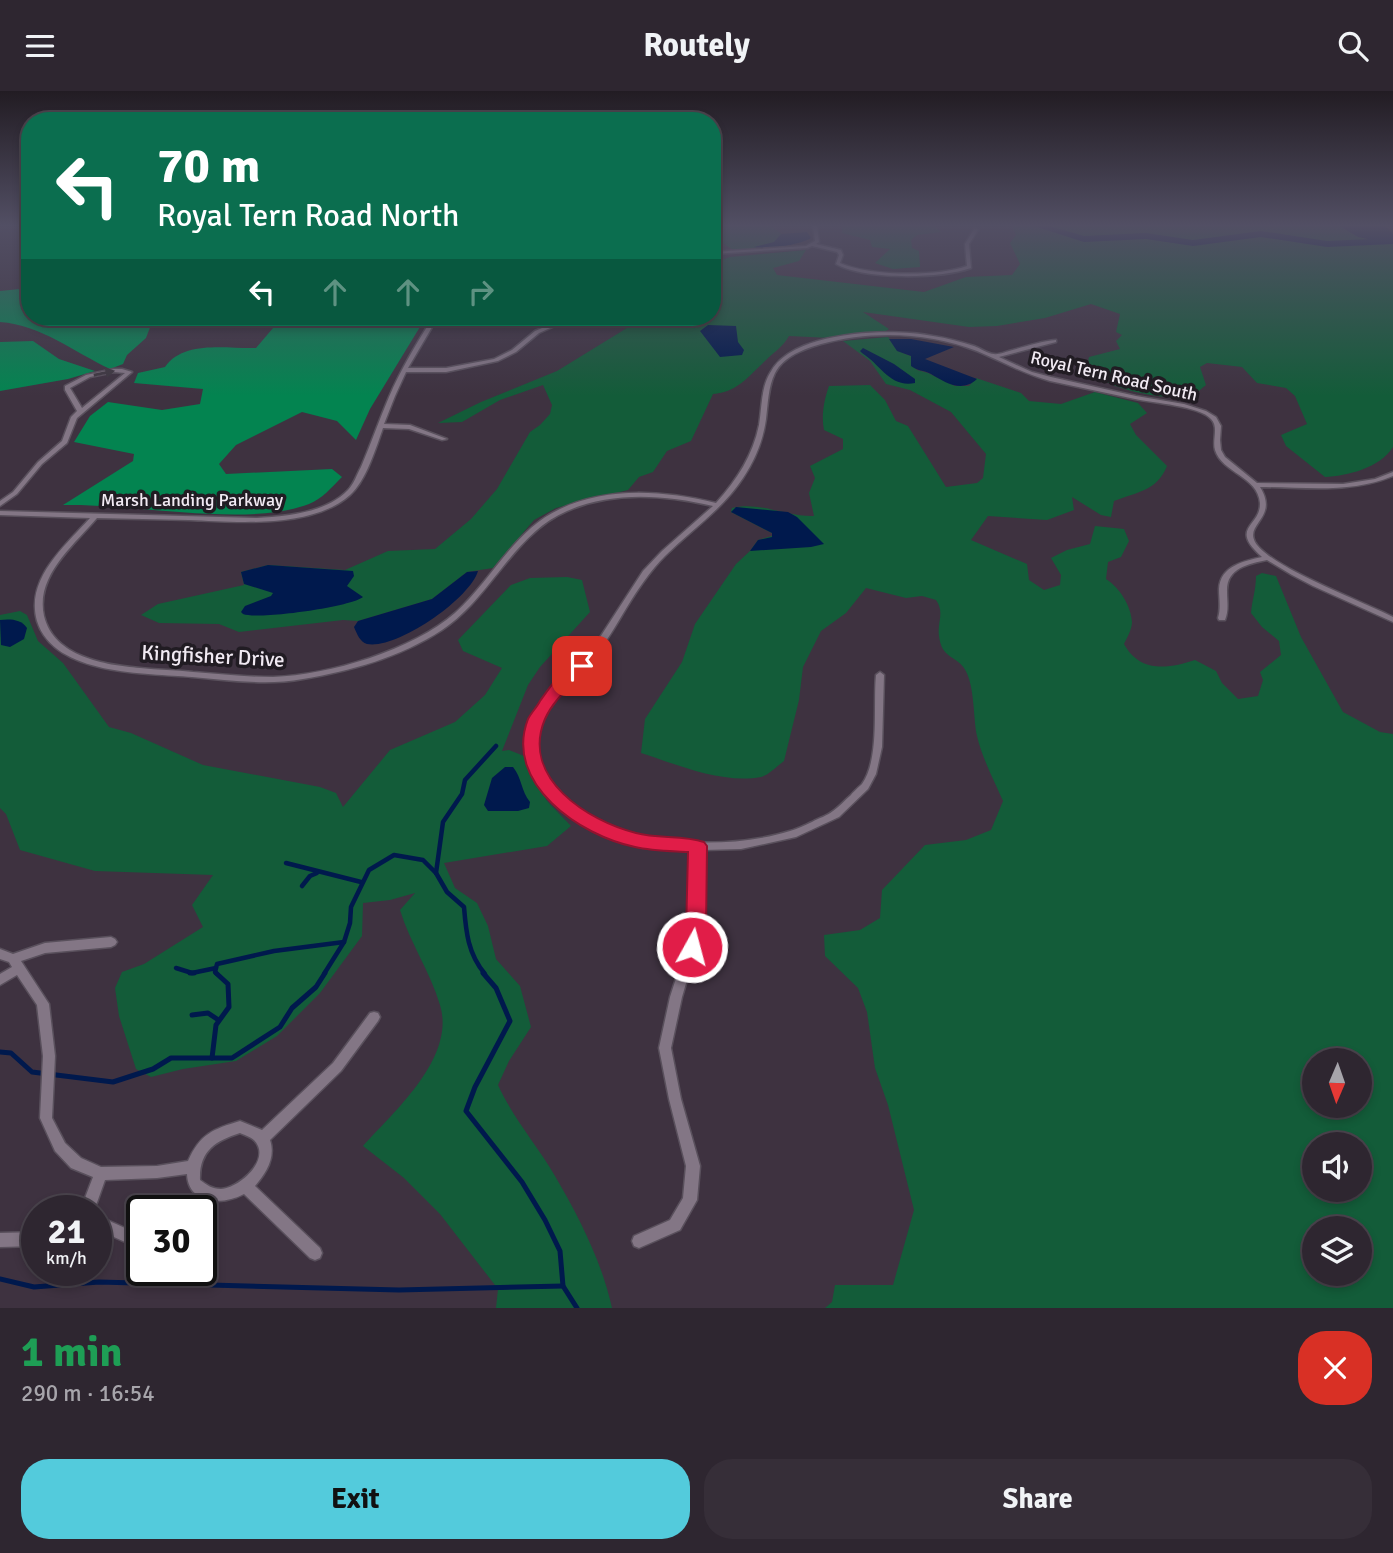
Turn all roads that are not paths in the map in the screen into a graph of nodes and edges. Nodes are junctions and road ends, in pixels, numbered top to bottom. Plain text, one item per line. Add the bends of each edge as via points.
1 (430, 326) edge
2 (551, 326) edge
3 (1054, 341) dead end
4 (995, 356) junction
5 (406, 368) junction
6 (80, 411) junction
7 (383, 426) junction
8 (444, 439) dead end
9 (1393, 474) edge
10 (1255, 485) junction
11 (0, 504) edge
12 (717, 505) junction
13 (0, 513) edge
14 (96, 515) junction
15 (1267, 558) junction
16 (1222, 618) dead end
17 (1393, 620) edge
18 (880, 675) dead end
19 (698, 846) junction
20 (111, 942) dead end
21 (0, 954) edge
22 (16, 964) junction
23 (0, 980) edge
24 (374, 1017) dead end
25 (263, 1137) junction
26 (192, 1167) junction
27 (101, 1174) junction
28 (245, 1186) junction
29 (94, 1195) edge
30 (21, 1239) edge
31 (0, 1240) edge
32 (639, 1241) dead end
33 (315, 1253) dead end

1 - 5 street, Marsh Landing Parkway
2 - 5 street via 502,358 452,368
3 - 4 street
4 - 10 street, Royal Tern Road South via 1040,376 1204,412 1218,426 1215,440 1219,452
4 - 12 street, Royal Tern Road South via 949,340 907,334 843,338 798,350 778,364 769,379 755,448 740,478
5 - 7 street, Marsh Landing Parkway
6 -> 6 street via 67,387 106,372 129,372
6 - 11 street via 65,442
7 - 8 street via 410,427
7 - 14 street, Marsh Landing Parkway via 351,491 312,511 257,520
9 - 10 street via 1353,485
10 - 15 street via 1264,505 1249,534
12 - 14 street, Kingfisher Drive via 641,494 573,506 533,530 461,611 426,637 339,669 260,680 106,666 74,655 52,639 38,609 45,580 55,561
12 - 19 street, Royal Tern Road South via 657,560 592,655 547,700 532,745 536,766 550,791 587,822 635,840
13 - 14 street, Marsh Landing Parkway
15 - 16 street via 1243,564 1226,576
15 - 17 street
18 - 19 street, Royal Tern Road South via 875,768 847,806 808,830 784,838
19 - 32 street via 696,932 665,1048 693,1166 690,1200 675,1225
20 - 22 street via 45,948
21 - 22 street
22 - 23 street
22 - 27 street via 43,1004 49,1056 46,1118 60,1147 76,1163
24 - 25 street via 337,1067
25 - 26 street via 240,1127 219,1133 202,1147
25 - 28 street via 265,1161
26 - 27 street
26 - 28 street via 194,1183 209,1194 230,1193
27 - 29 street
28 - 33 street
30 - 31 street

